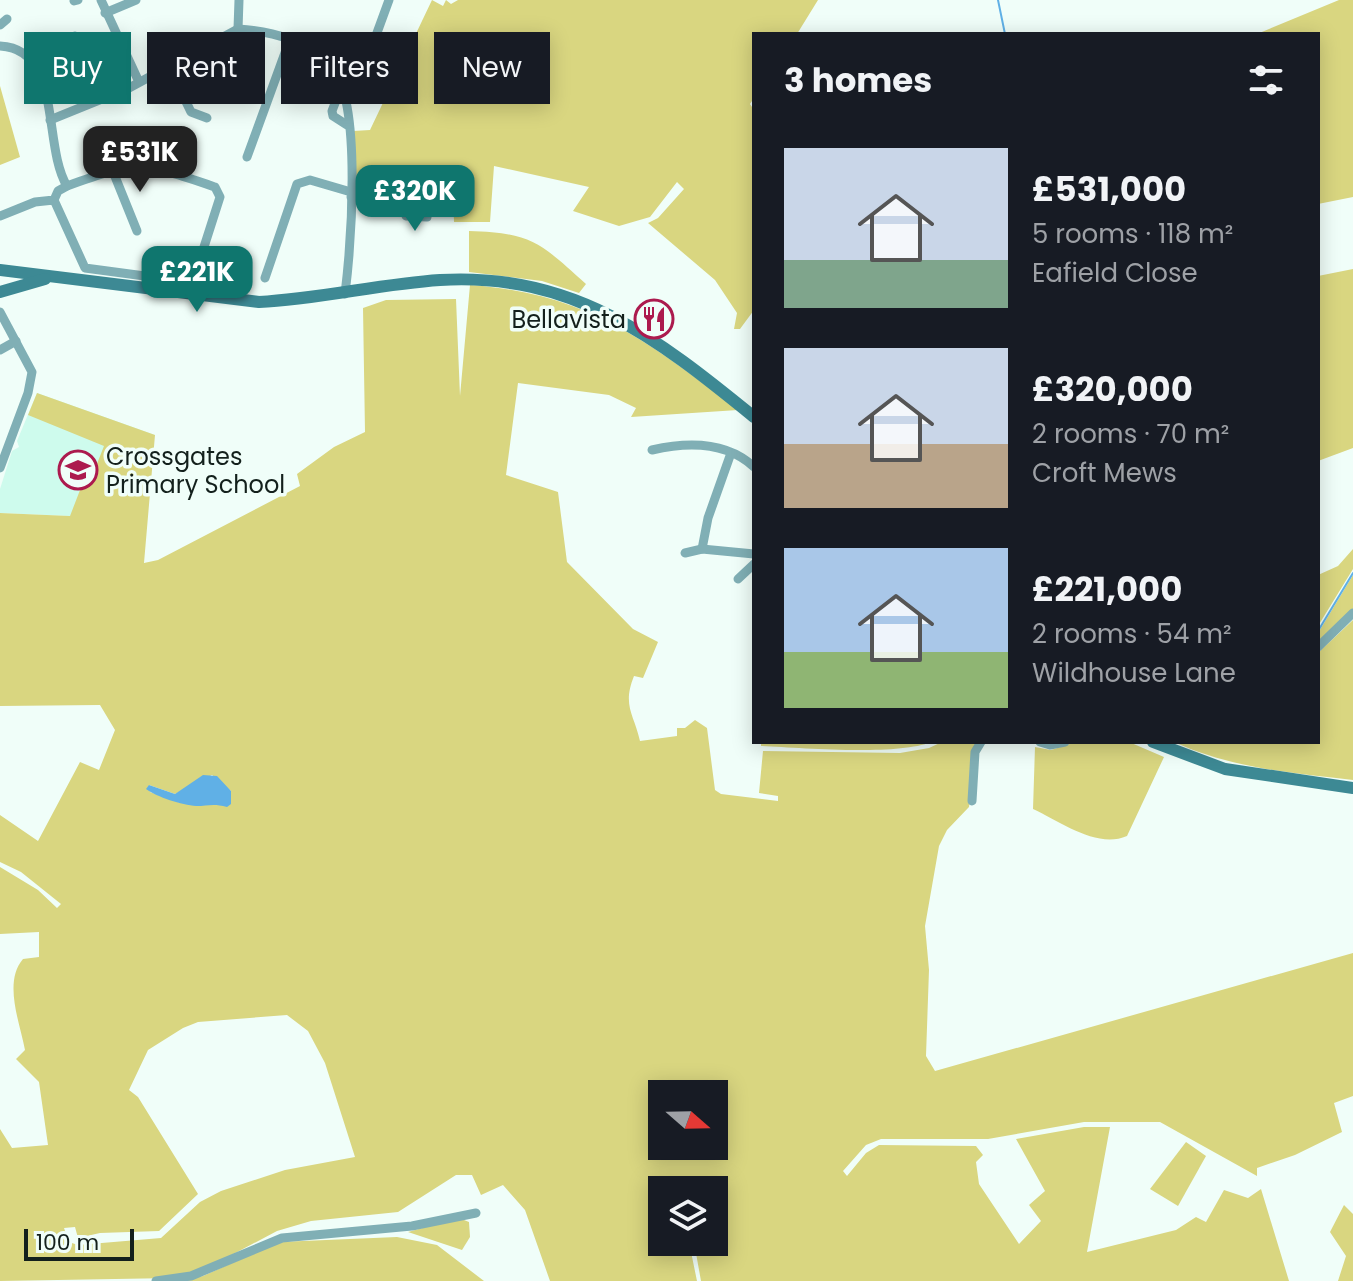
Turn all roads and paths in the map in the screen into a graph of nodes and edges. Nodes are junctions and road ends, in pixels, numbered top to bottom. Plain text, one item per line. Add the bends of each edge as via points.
1 (101, 0) edge
2 (136, 0) edge
3 (239, 0) edge
4 (389, 0) edge
5 (105, 13) junction
6 (238, 29) junction
7 (233, 32) edge
8 (377, 32) edge
9 (281, 37) edge
10 (0, 46) edge
11 (24, 53) edge
12 (281, 64) edge
13 (147, 78) edge
14 (139, 82) junction
15 (47, 104) edge
16 (187, 104) edge
17 (344, 104) edge
18 (207, 118) dead end
19 (50, 120) junction
20 (247, 157) dead end
21 (112, 169) junction
22 (67, 186) junction
23 (351, 195) junction
24 (408, 196) dead end
25 (54, 200) junction
26 (0, 216) edge
27 (137, 231) dead end
28 (0, 270) edge
29 (48, 278) junction
30 (265, 278) dead end
31 (0, 292) edge
32 (345, 294) junction
33 (0, 312) edge
34 (16, 341) junction
35 (0, 350) edge
36 (752, 415) edge
37 (652, 450) dead end
38 (731, 453) junction
39 (752, 466) edge
40 (0, 468) edge
41 (702, 549) junction
42 (685, 553) dead end
43 (752, 554) edge
44 (752, 566) edge
45 (738, 579) dead end
46 (1353, 613) edge
47 (1320, 645) edge
48 (980, 744) edge
49 (1158, 744) edge
50 (1353, 788) edge
51 (972, 801) dead end
52 (476, 1213) dead end
53 (156, 1281) edge

1 - 5 street
2 - 5 street
3 - 6 street
4 - 8 street
5 - 14 street
6 - 7 street
6 - 9 street
10 - 11 street
12 - 20 street
13 - 14 street
14 - 19 street
15 - 19 street
16 - 18 street via 191,112
17 - 23 street
19 - 22 street
21 - 22 street
21 - 25 street via 152,168 218,191 219,204 192,279 85,268
21 - 27 street
22 - 25 street
23 - 24 street
23 - 30 street via 310,180 297,184
23 - 32 street
25 - 26 street
28 - 29 main road
29 - 31 main road
29 - 32 main road via 259,302
32 - 36 main road via 471,279 560,293 654,341
33 - 34 street
34 - 35 street
34 - 40 street via 31,366 31,382
37 - 38 street via 689,444
38 - 39 street
38 - 41 street
41 - 42 street
41 - 43 street
44 - 45 street
46 - 47 street
48 - 51 street
49 - 50 main road via 1225,769
52 - 53 street via 412,1226 282,1238 191,1276

